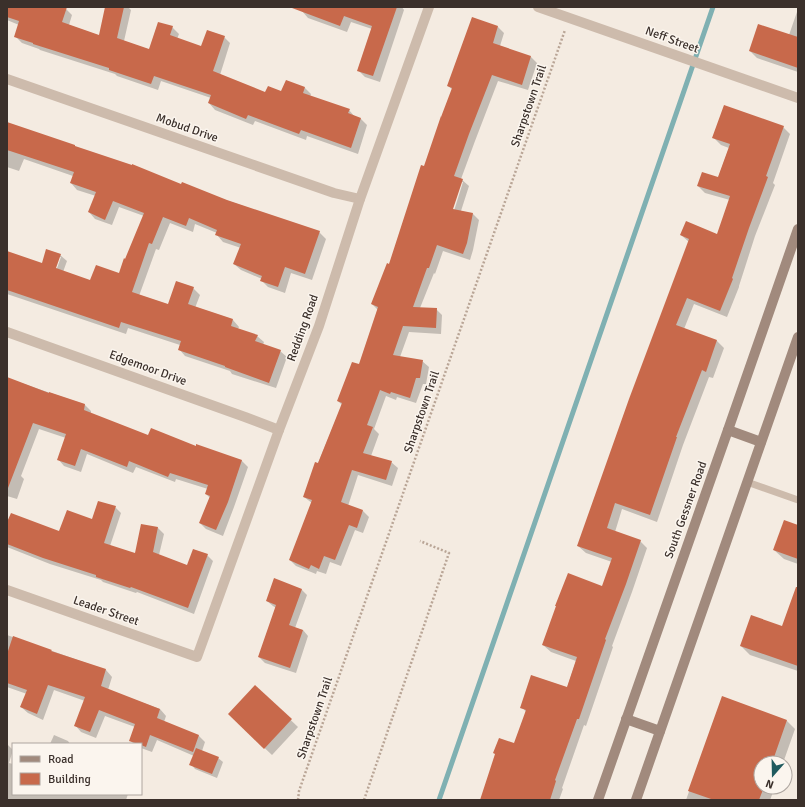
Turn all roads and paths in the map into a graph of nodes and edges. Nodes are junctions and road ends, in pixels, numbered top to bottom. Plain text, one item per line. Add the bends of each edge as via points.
1 (429, 7) edge
2 (538, 7) edge
3 (565, 30) dead end
4 (7, 79) edge
5 (798, 98) edge
6 (360, 199) junction
7 (798, 229) edge
8 (7, 332) edge
9 (798, 336) edge
10 (279, 430) junction
11 (728, 430) junction
12 (761, 442) junction
13 (747, 482) junction
14 (798, 500) edge
15 (420, 541) dead end
16 (7, 590) edge
17 (197, 657) joint
18 (626, 720) junction
19 (660, 731) junction
20 (298, 800) edge
21 (364, 800) edge
22 (598, 800) edge
23 (636, 800) edge

1 - 6 street, Redding Road
2 - 5 street, Neff Street
3 - 20 path, Sharpstown Trail via 299,791
4 - 6 street, Mobud Drive via 334,193
6 - 10 street, Redding Road via 319,326
7 - 11 main road, South Gessner Road
8 - 10 street, Edgemoor Drive
9 - 12 main road
10 - 17 street, Redding Road
11 - 12 main road
11 - 18 main road, South Gessner Road
12 - 13 main road
13 - 14 lane
13 - 19 main road
15 - 21 path via 449,553
16 - 17 street, Leader Street
18 - 19 main road
18 - 22 main road, South Gessner Road
19 - 23 main road

